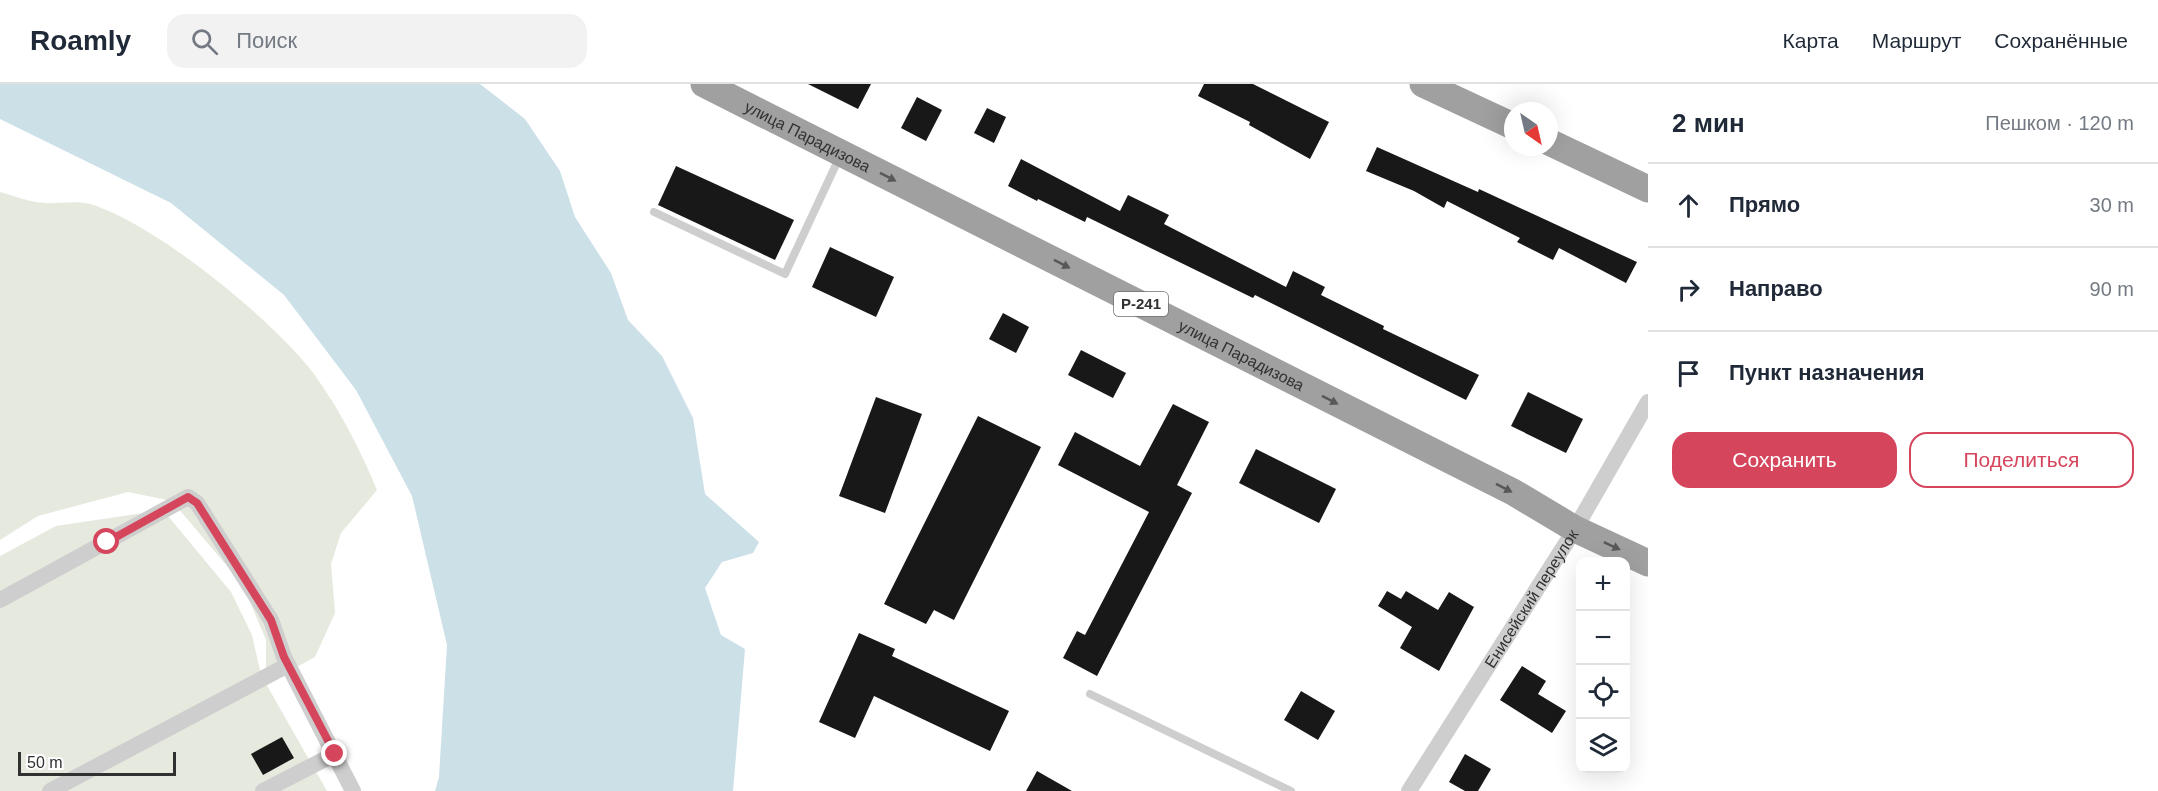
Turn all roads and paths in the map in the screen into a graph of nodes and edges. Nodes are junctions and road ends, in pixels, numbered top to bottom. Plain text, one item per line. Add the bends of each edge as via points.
1 (704, 84) edge
2 (1423, 84) edge
3 (1504, 122) edge
4 (1558, 146) edge
5 (842, 153) junction
6 (1648, 189) edge
7 (654, 212) dead end
8 (1648, 402) edge
9 (1575, 529) junction
10 (1648, 563) edge
11 (0, 600) edge
12 (288, 665) junction
13 (1090, 694) dead end
14 (335, 754) junction
15 (50, 791) edge
16 (263, 791) edge
17 (353, 791) edge
18 (1291, 791) edge
19 (1409, 791) edge

1 - 5 highway, улица Парадизова / Р-241
2 - 3 highway
4 - 6 highway
5 - 7 lane via 785,274
5 -> 9 highway, улица Парадизова / Р-241 via 1513,492
8 - 9 street, Енисейский переулок
9 -> 10 highway, улица Парадизова / Р-241
9 - 19 street, Енисейский переулок
11 - 12 street via 188,497 197,503 271,620
12 - 14 street
12 - 15 street
13 - 18 lane
14 - 16 street
14 - 17 street

